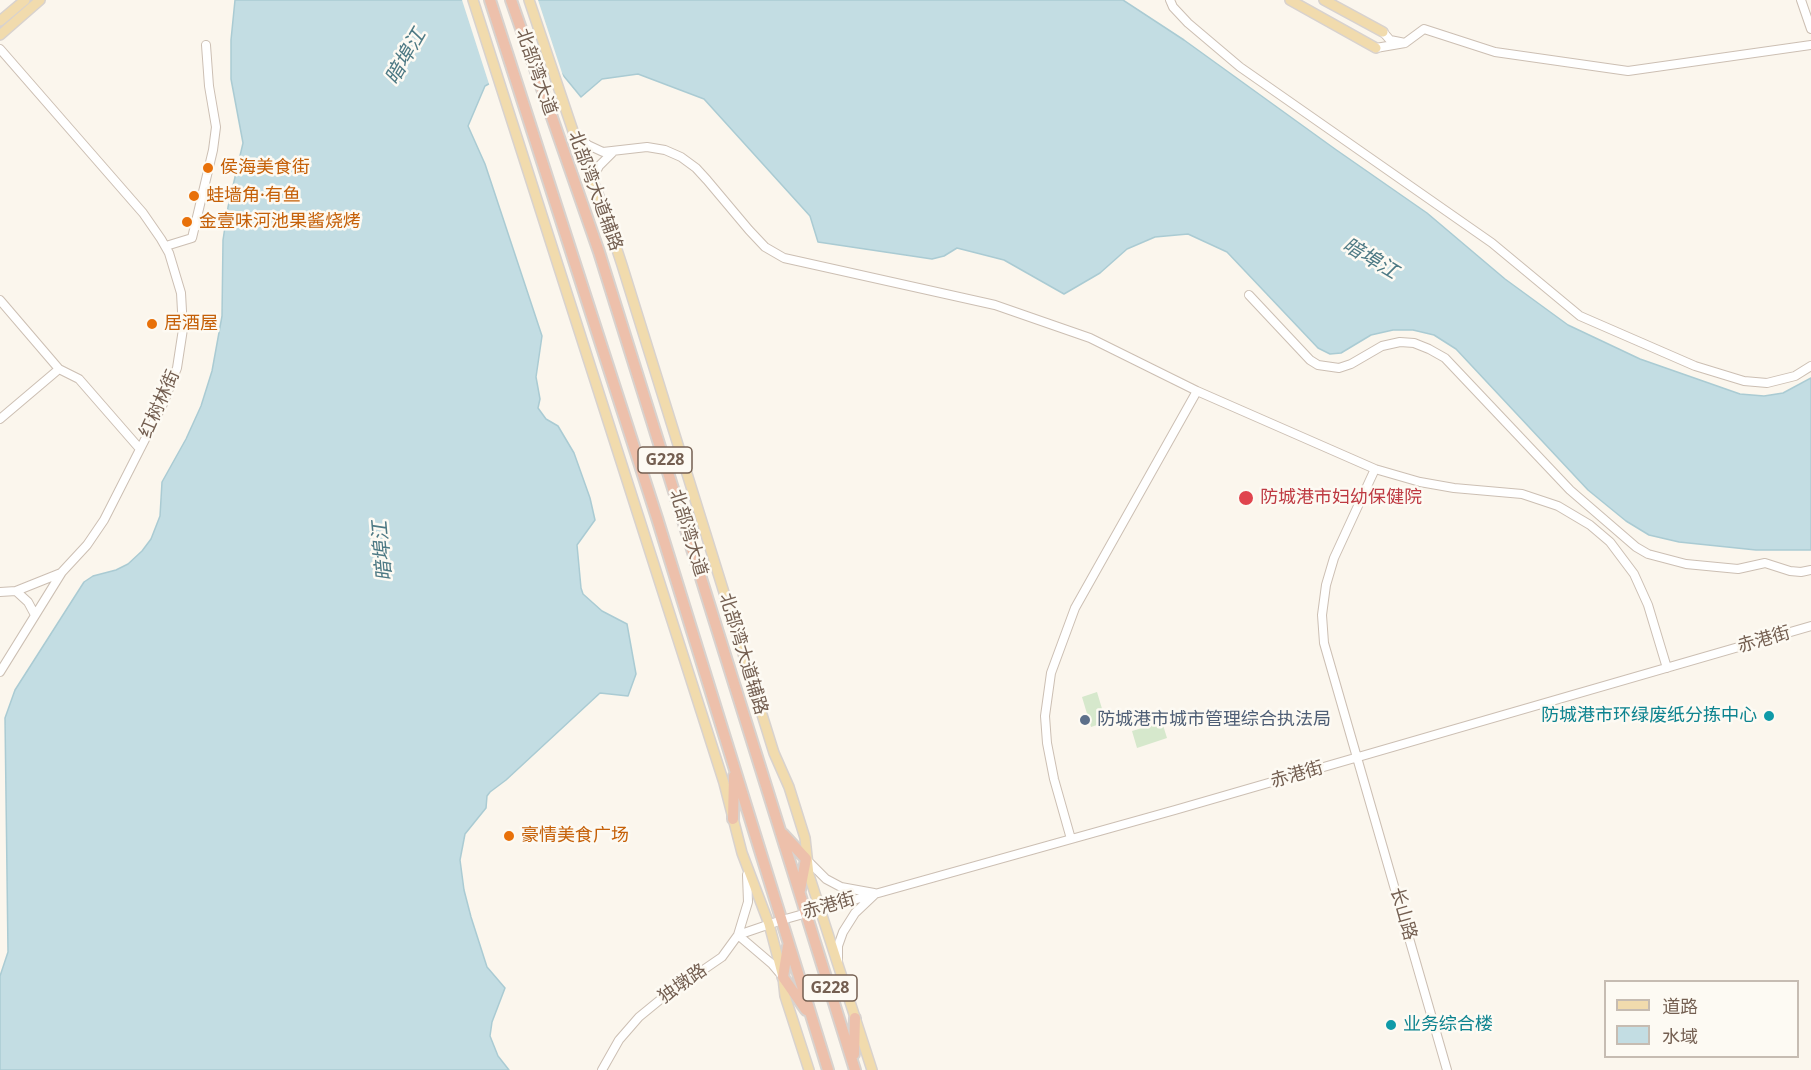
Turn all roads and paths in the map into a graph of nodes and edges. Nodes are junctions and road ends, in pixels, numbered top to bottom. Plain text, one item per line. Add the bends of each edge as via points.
1 (24, 0) edge
2 (40, 0) edge
3 (473, 0) edge
4 (490, 0) edge
5 (511, 0) edge
6 (529, 0) edge
7 (1170, 0) edge
8 (1290, 0) edge
9 (1324, 0) edge
10 (1801, 0) edge
11 (0, 21) edge
12 (1811, 29) edge
13 (1383, 32) joint
14 (0, 35) edge
15 (1406, 43) junction
16 (206, 45) dead end
17 (1811, 45) edge
18 (1376, 48) joint
19 (0, 49) edge
20 (574, 134) junction
21 (613, 152) junction
22 (592, 180) junction
23 (166, 246) junction
24 (1249, 295) dead end
25 (0, 300) edge
26 (1811, 366) edge
27 (59, 369) junction
28 (1197, 391) junction
29 (0, 420) edge
30 (140, 449) junction
31 (1375, 469) junction
32 (1811, 570) edge
33 (62, 572) junction
34 (16, 591) junction
35 (0, 592) edge
36 (35, 615) junction
37 (1811, 626) edge
38 (1666, 668) junction
39 (0, 672) edge
40 (1358, 758) junction
41 (734, 767) junction
42 (733, 819) junction
43 (781, 831) junction
44 (1071, 839) junction
45 (742, 853) junction
46 (806, 859) junction
47 (799, 891) junction
48 (875, 894) junction
49 (821, 909) junction
50 (806, 913) junction
51 (782, 920) junction
52 (769, 924) junction
53 (738, 935) junction
54 (789, 943) junction
55 (838, 964) junction
56 (783, 977) junction
57 (855, 1018) junction
58 (813, 1019) junction
59 (854, 1067) edge
60 (602, 1070) edge
61 (809, 1070) edge
62 (828, 1070) edge
63 (872, 1070) edge
64 (1447, 1070) edge

1 - 11 main road
2 - 14 main road
3 - 42 main road
4 - 41 highway, 北部湾大道 / G228
5 - 43 highway, 北部湾大道 / G228 via 599,252
6 - 20 main road, 北部湾大道辅路
7 - 26 street via 1188,23 1240,67 1491,243 1580,316 1695,366 1744,381 1767,383 1795,376
8 - 18 main road
9 - 13 main road
10 - 12 street
13 - 15 street via 1390,40
15 - 17 street via 1424,29 1495,52 1628,71
15 - 18 street
16 - 23 street via 216,127 213,150 192,238
19 - 23 street, 红树林街
20 - 21 street via 596,149
20 - 22 main road, 北部湾大道辅路
21 - 22 street
21 - 28 street via 647,147 681,157 696,168 765,247 784,258 995,304 1090,338
22 - 46 main road, 北部湾大道辅路 via 774,753 789,787 805,838
23 - 30 street, 红树林街 via 181,293 183,329 177,368
24 - 32 street via 1318,365 1339,368 1382,346 1400,342 1414,343 1445,358 1569,490 1648,554 1697,565 1738,569 1765,563 1790,571
25 - 27 street
27 - 29 street
27 - 30 street via 79,379
28 - 31 street
28 - 44 street via 1075,608 1051,673 1045,716 1047,743
30 - 33 street, 红树林街 via 104,520
31 - 38 street via 1454,488 1522,494 1558,506 1590,525 1610,542 1634,574 1648,605
31 - 40 street, 长山路 via 1334,558 1322,615 1324,643
33 - 34 street
33 - 36 street, 红树林街
34 - 35 street
34 - 36 street
36 - 39 street, 红树林街
37 - 38 street, 赤港街
38 - 40 street, 赤港街
40 - 44 street, 赤港街
40 - 64 street, 长山路
41 - 42 highway
41 - 51 highway, 北部湾大道 / G228
42 - 45 main road
43 - 46 highway
43 - 47 highway, 北部湾大道 / G228
44 - 48 street, 赤港街
45 - 52 main road
45 - 53 street via 749,884
46 - 47 highway
46 - 48 street via 826,879 841,887
46 - 49 main road, 北部湾大道辅路
47 - 50 highway, 北部湾大道 / G228
48 - 49 street, 赤港街
48 - 55 street via 843,932
49 - 50 street, 赤港街
49 - 55 main road, 北部湾大道辅路
50 - 51 street, 赤港街
50 - 59 highway, 北部湾大道 / G228
51 - 52 street
51 - 54 highway, 北部湾大道 / G228
52 - 53 street
52 - 56 main road
53 - 56 street
53 - 60 street, 独墩路 via 722,957 639,1017 619,1040
54 - 56 highway
54 - 58 highway, 北部湾大道 / G228
55 - 57 main road, 北部湾大道辅路
56 - 58 highway
56 - 61 main road via 785,996
57 - 59 highway
57 - 63 main road, 北部湾大道辅路
58 - 62 highway, 北部湾大道 / G228

